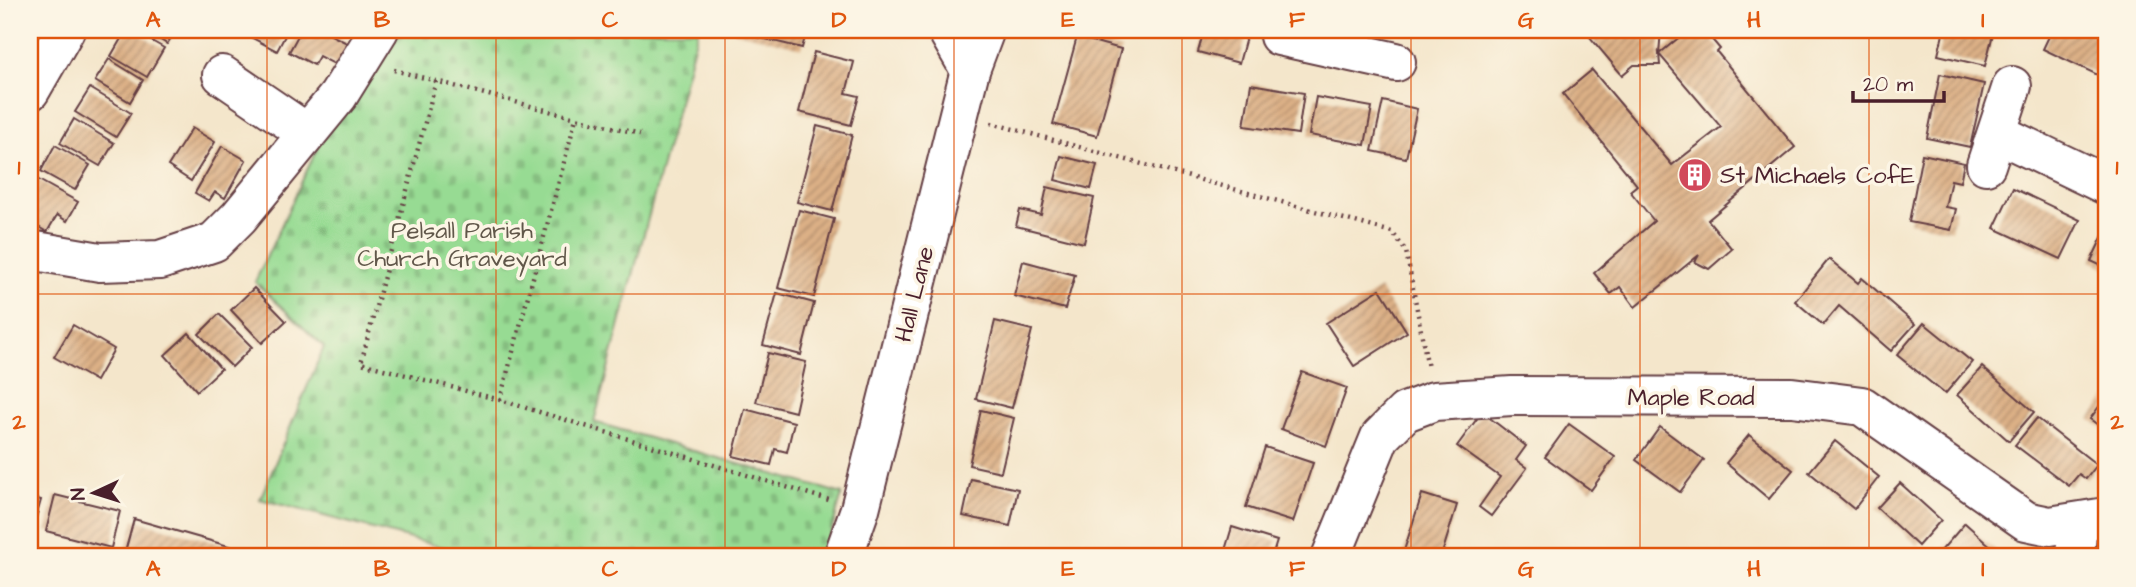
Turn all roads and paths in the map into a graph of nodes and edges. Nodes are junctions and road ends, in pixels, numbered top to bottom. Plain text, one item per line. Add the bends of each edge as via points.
1 (65, 30) edge
2 (947, 30) edge
3 (985, 30) edge
4 (1279, 36) dead end
5 (368, 50) edge
6 (1390, 50) edge
7 (970, 70) junction
8 (222, 75) dead end
9 (436, 81) junction
10 (2012, 86) dead end
11 (30, 91) edge
12 (960, 115) junction
13 (576, 118) junction
14 (307, 133) junction
15 (640, 134) dead end
16 (2106, 185) edge
17 (30, 250) edge
18 (500, 400) junction
19 (1434, 401) junction
20 (860, 509) junction
21 (2087, 532) edge
22 (843, 557) edge
23 (1331, 557) edge

1 - 11 street
2 - 7 street
3 - 7 street, Hall Lane
4 - 6 street
5 - 9 path
5 - 14 street
7 - 12 street, Hall Lane
8 - 14 street
9 - 13 path
9 - 18 path via 360,363
10 - 16 street via 1993,150
12 - 19 path via 1392,232 1406,251
12 - 20 street, Hall Lane
13 - 15 path
13 - 18 path
14 - 17 street via 214,242 160,260 100,262
18 - 20 path
19 - 21 street, Maple Road via 1512,396 1792,397 1861,406 2026,521
19 - 23 street, Maple Road via 1405,412 1380,437
20 - 22 street, Hall Lane

